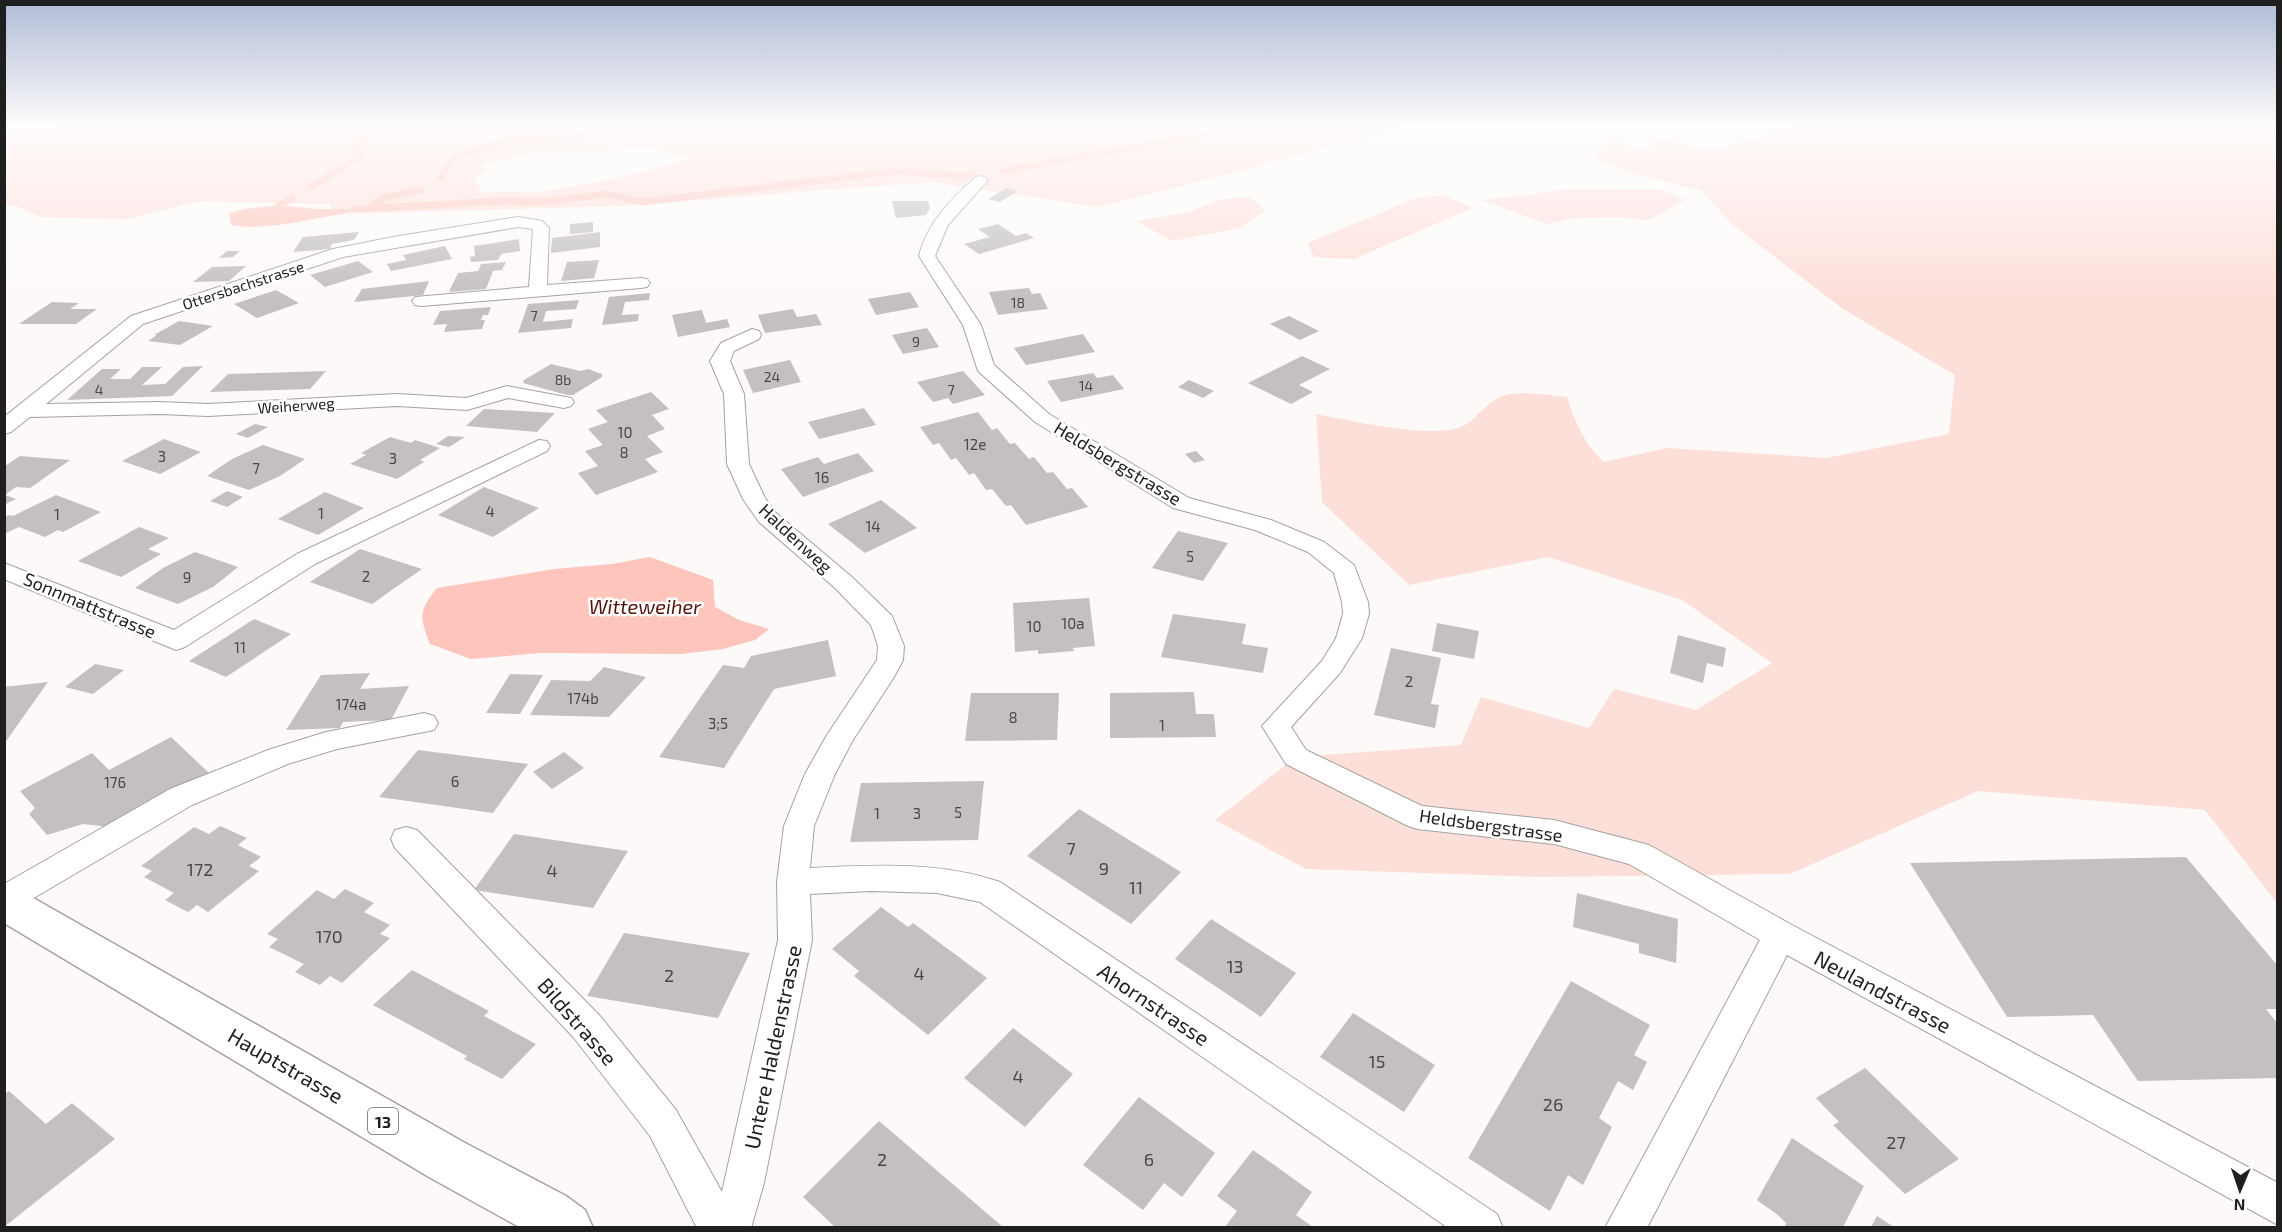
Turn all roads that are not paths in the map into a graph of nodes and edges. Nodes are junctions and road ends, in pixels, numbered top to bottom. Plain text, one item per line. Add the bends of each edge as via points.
1 (977, 183) edge
2 (641, 283) dead end
3 (538, 292) junction
4 (421, 302) dead end
5 (752, 335) dead end
6 (564, 402) dead end
7 (26, 411) junction
8 (4, 428) edge
9 (539, 446) dead end
10 (4, 570) edge
11 (844, 583) joint
12 (424, 723) dead end
13 (406, 839) dead end
14 (793, 882) junction
15 (4, 901) edge
16 (1780, 935) junction
17 (2277, 1204) edge
18 (567, 1227) edge
19 (718, 1227) edge
20 (731, 1227) edge
21 (1483, 1227) edge
22 (1625, 1227) edge

1 - 16 street, Heldsbergstrasse via 946,217 932,238 927,256 972,325 985,367 1042,418 1181,503 1263,525 1306,542 1345,570 1355,608 1349,638 1331,667 1276,726 1296,757 1417,817 1554,832 1638,854
2 - 3 street
3 - 4 street
3 - 7 street, Ottersbachstrasse via 541,228 536,224 518,222 339,253 137,320
5 - 11 street, Haldenweg via 730,345 720,361 734,394 738,464 767,517
6 - 7 street, Weiherweg via 507,392 467,404 397,400 208,410
7 - 8 street, Ottersbachstrasse
9 - 10 street, Sonnmattstrasse via 306,559 176,641
11 - 14 street, Untere Haldenstrasse via 883,622 891,646 890,660 820,774 799,826
12 - 15 street via 336,739 181,797
13 - 19 street, Bildstrasse via 587,1026 663,1123
14 - 20 street, Untere Haldenstrasse via 795,940 744,1183
14 - 21 street, Ahornstrasse via 937,880 989,891
15 - 18 main road, Hauptstrasse / 13
16 - 17 street, Neulandstrasse
16 - 22 street

